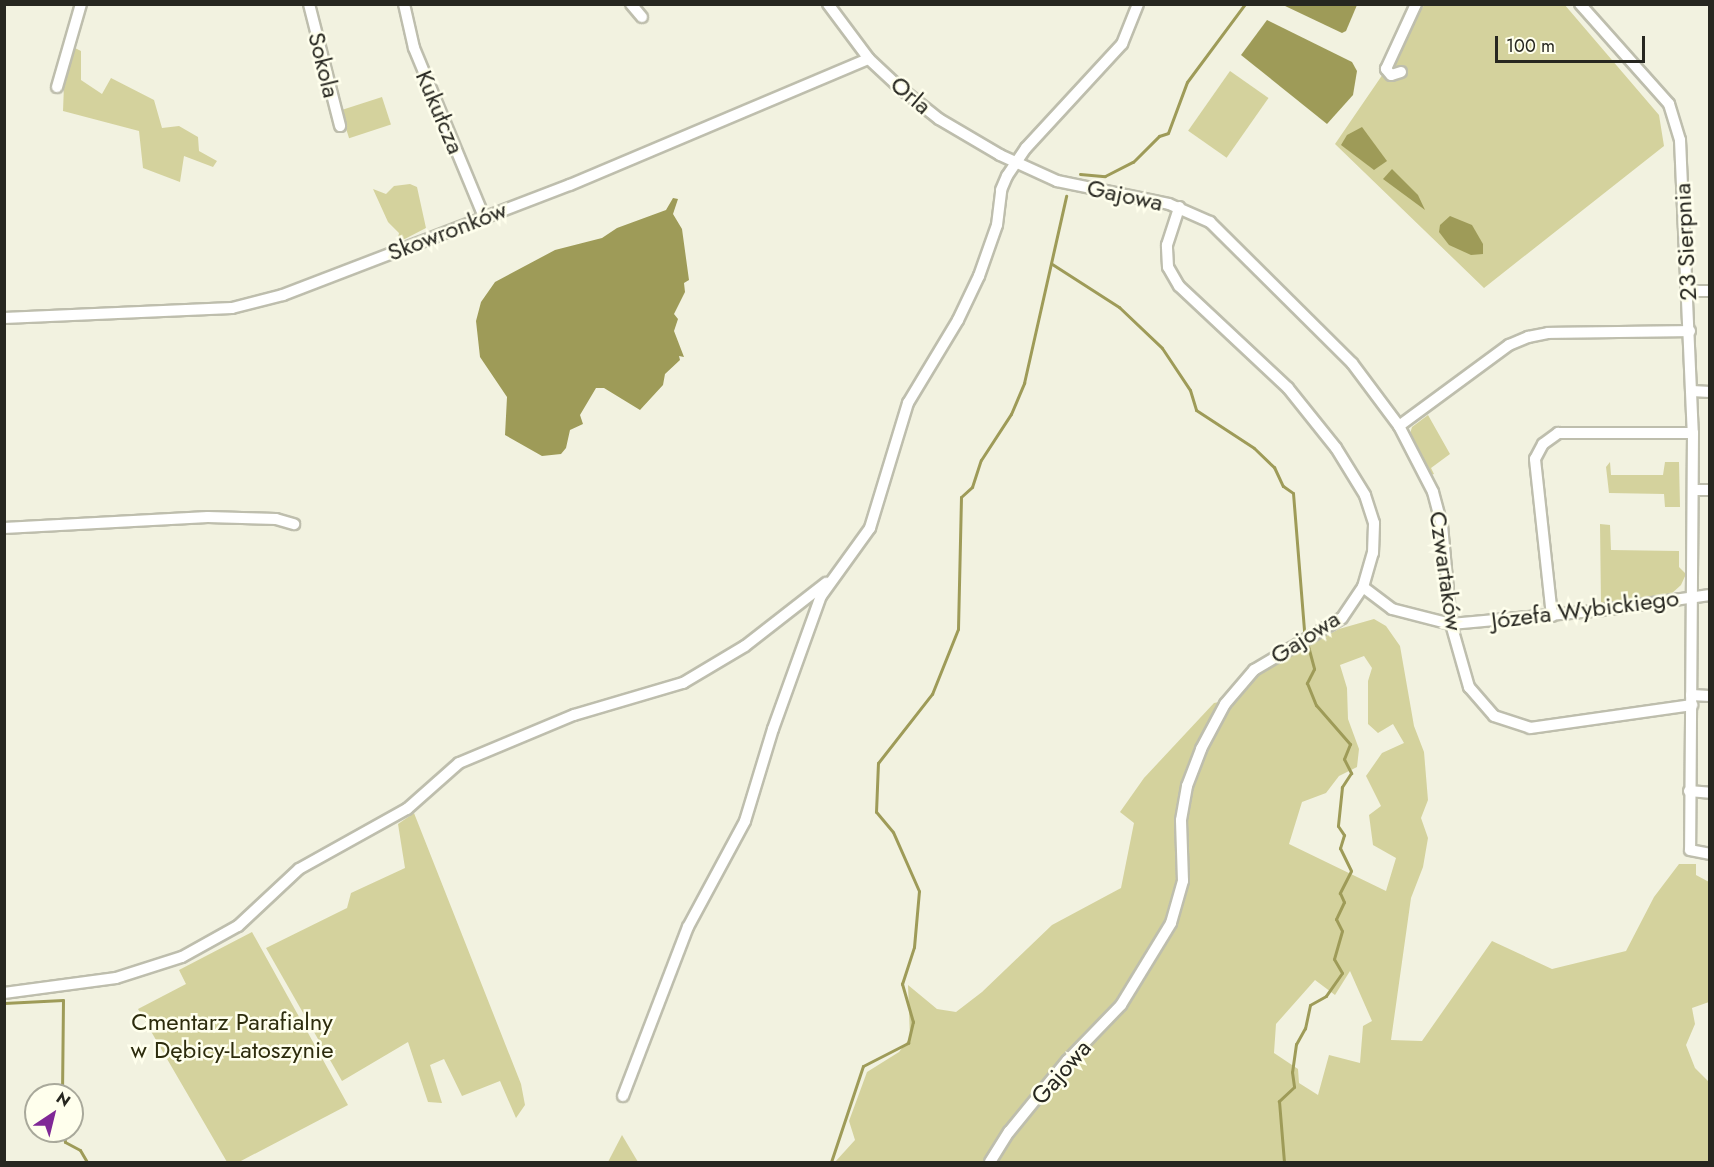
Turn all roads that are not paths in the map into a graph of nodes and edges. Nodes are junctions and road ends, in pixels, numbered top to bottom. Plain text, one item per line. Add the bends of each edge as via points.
1 (81, 4) edge
2 (309, 4) edge
3 (404, 4) edge
4 (631, 4) edge
5 (828, 4) edge
6 (1138, 4) edge
7 (1416, 4) edge
8 (1580, 4) edge
9 (642, 17) dead end
10 (869, 59) junction
11 (1401, 72) dead end
12 (57, 87) dead end
13 (340, 126) dead end
14 (1014, 163) junction
15 (1179, 207) junction
16 (484, 217) junction
17 (1688, 291) junction
18 (1710, 291) edge
19 (4, 318) edge
20 (1690, 331) junction
21 (1692, 391) junction
22 (1710, 392) edge
23 (1399, 426) junction
24 (1693, 432) junction
25 (1693, 490) junction
26 (1710, 490) edge
27 (294, 524) dead end
28 (4, 528) edge
29 (829, 580) junction
30 (1363, 587) junction
31 (1693, 595) junction
32 (1710, 595) edge
33 (1552, 616) junction
34 (1451, 624) junction
35 (1710, 696) edge
36 (1692, 700) junction
37 (1689, 791) junction
38 (1710, 793) edge
39 (1710, 854) edge
40 (4, 993) edge
41 (623, 1096) dead end
42 (990, 1162) edge

1 - 12 street
2 - 13 street, Sokola
3 - 16 street, Kukułcza via 414,48
4 - 9 street
5 - 10 street, Orla
6 - 14 street via 1122,44
7 - 11 street via 1386,69 1391,75
8 - 17 street, 23 Sierpnia via 1660,93 1675,117 1680,140
10 - 14 street, Orla via 939,119
10 - 16 street, Skowronków via 570,185
14 - 15 street, Gajowa via 1071,183
14 - 29 street via 1001,189 997,225 972,293 902,418 879,506 863,539
15 - 23 street, Czwartaków via 1223,231 1352,363
15 - 30 street, Gajowa via 1167,245 1168,267 1179,286 1288,388 1336,448 1365,495 1374,523 1372,553
16 - 19 street, Skowronków via 283,295 232,308
17 - 18 street
17 - 20 street, 23 Sierpnia
20 - 21 street, 23 Sierpnia
20 - 23 street via 1548,333 1528,337 1509,345
21 - 22 street
21 - 24 street, 23 Sierpnia
23 - 34 street, Czwartaków via 1438,508
24 - 25 street, 23 Sierpnia
24 - 33 street via 1558,433 1543,444 1535,459
25 - 26 street
25 - 31 street, 23 Sierpnia
27 - 28 street via 276,519 208,517
29 - 40 street via 745,646 683,682 574,715 459,763 406,809 299,869 238,926 182,957 116,978
29 - 41 street via 773,729 745,821 688,927
30 - 34 street, Józefa Wybickiego via 1392,609
30 - 42 street, Gajowa via 1342,618 1254,670 1225,704 1187,786 1182,820 1183,880 1171,923 1120,1005 1067,1061 1009,1132
31 - 32 street, Józefa Wybickiego
31 - 33 street, Józefa Wybickiego
31 - 36 street, 23 Sierpnia
33 - 34 street, Józefa Wybickiego
34 - 36 street, Czwartaków via 1468,687 1494,716 1513,725 1530,728
35 - 36 street
36 - 37 street, 23 Sierpnia
37 - 38 street
37 - 39 street, 23 Sierpnia via 1690,850

